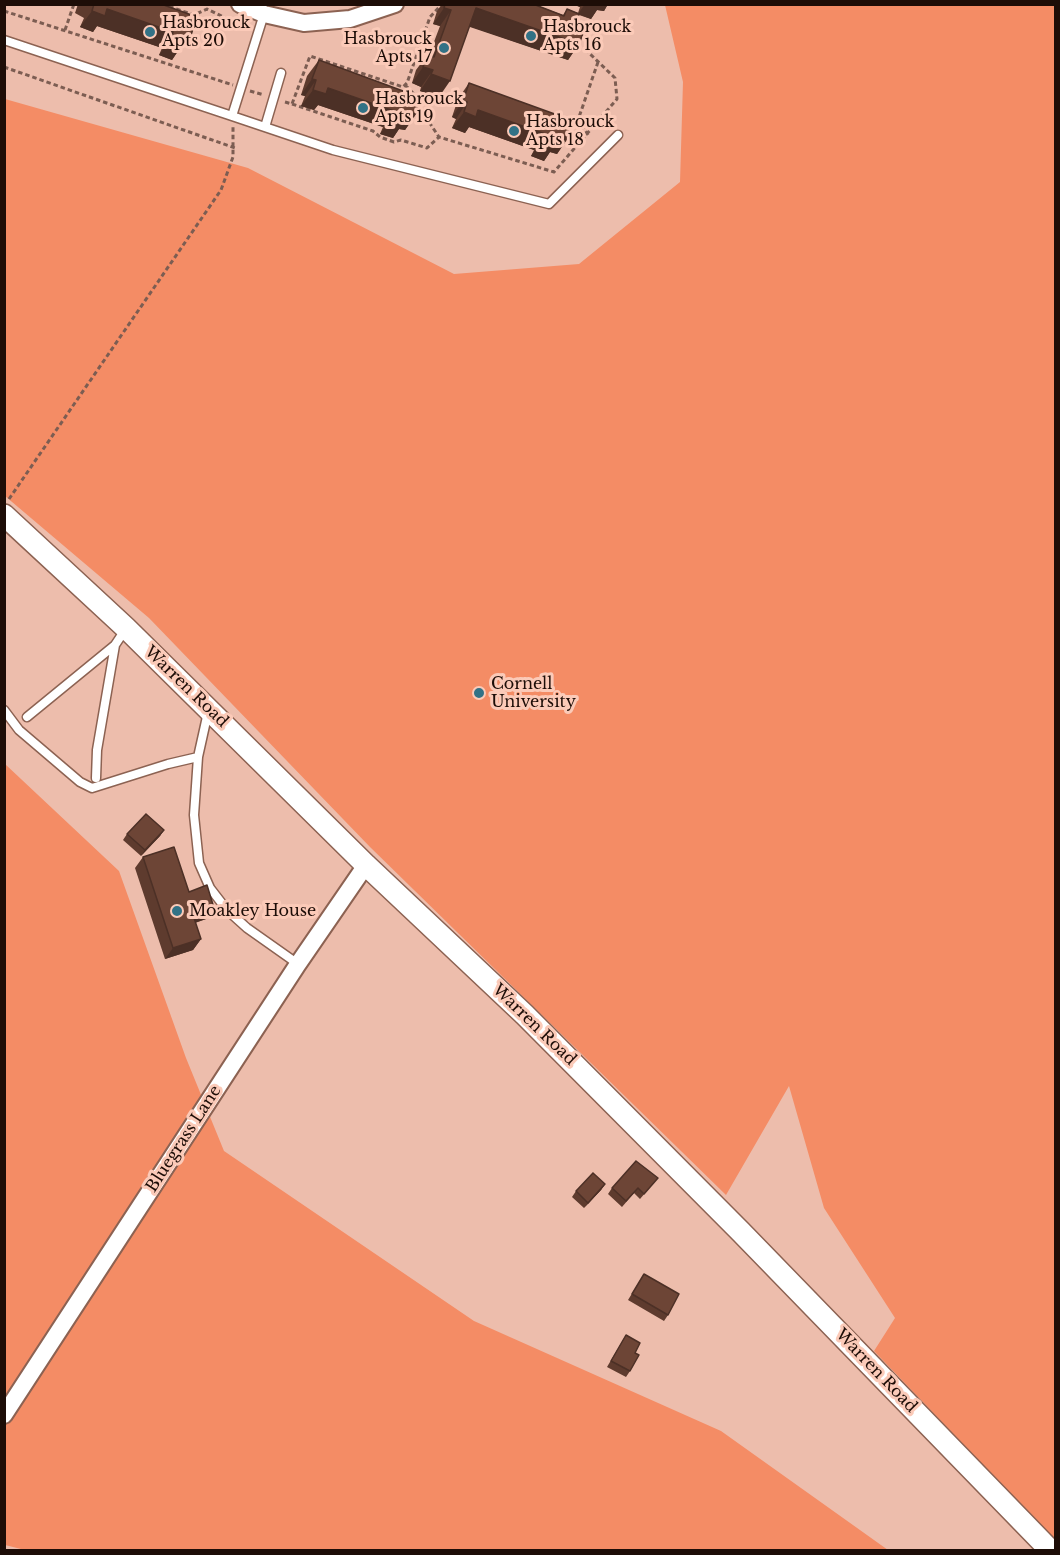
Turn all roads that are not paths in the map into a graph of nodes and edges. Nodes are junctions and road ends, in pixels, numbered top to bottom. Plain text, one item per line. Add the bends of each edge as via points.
1 (240, 4) edge
2 (395, 4) edge
3 (264, 14) junction
4 (4, 40) edge
5 (281, 73) dead end
6 (232, 116) junction
7 (265, 127) junction
8 (618, 135) dead end
9 (4, 515) edge
10 (121, 636) junction
11 (208, 708) junction
12 (4, 710) edge
13 (27, 717) dead end
14 (198, 757) junction
15 (96, 778) dead end
16 (366, 865) junction
17 (298, 964) junction
18 (4, 1415) edge
19 (1050, 1551) edge

1 - 3 street
2 - 3 street via 334,21 303,23
3 - 6 lane
4 - 6 lane
5 - 7 lane
6 - 7 lane
7 - 8 lane via 333,150 549,204
9 - 10 street, Warren Road
10 - 11 street, Warren Road
10 - 13 lane
10 - 15 lane via 96,750
11 - 14 lane
11 - 16 street, Warren Road
12 - 14 lane via 19,730 92,788
14 - 17 lane via 194,815 199,863 210,888 247,928
16 - 17 street, Bluegrass Lane
16 - 19 street, Warren Road via 525,1015
17 - 18 street, Bluegrass Lane

